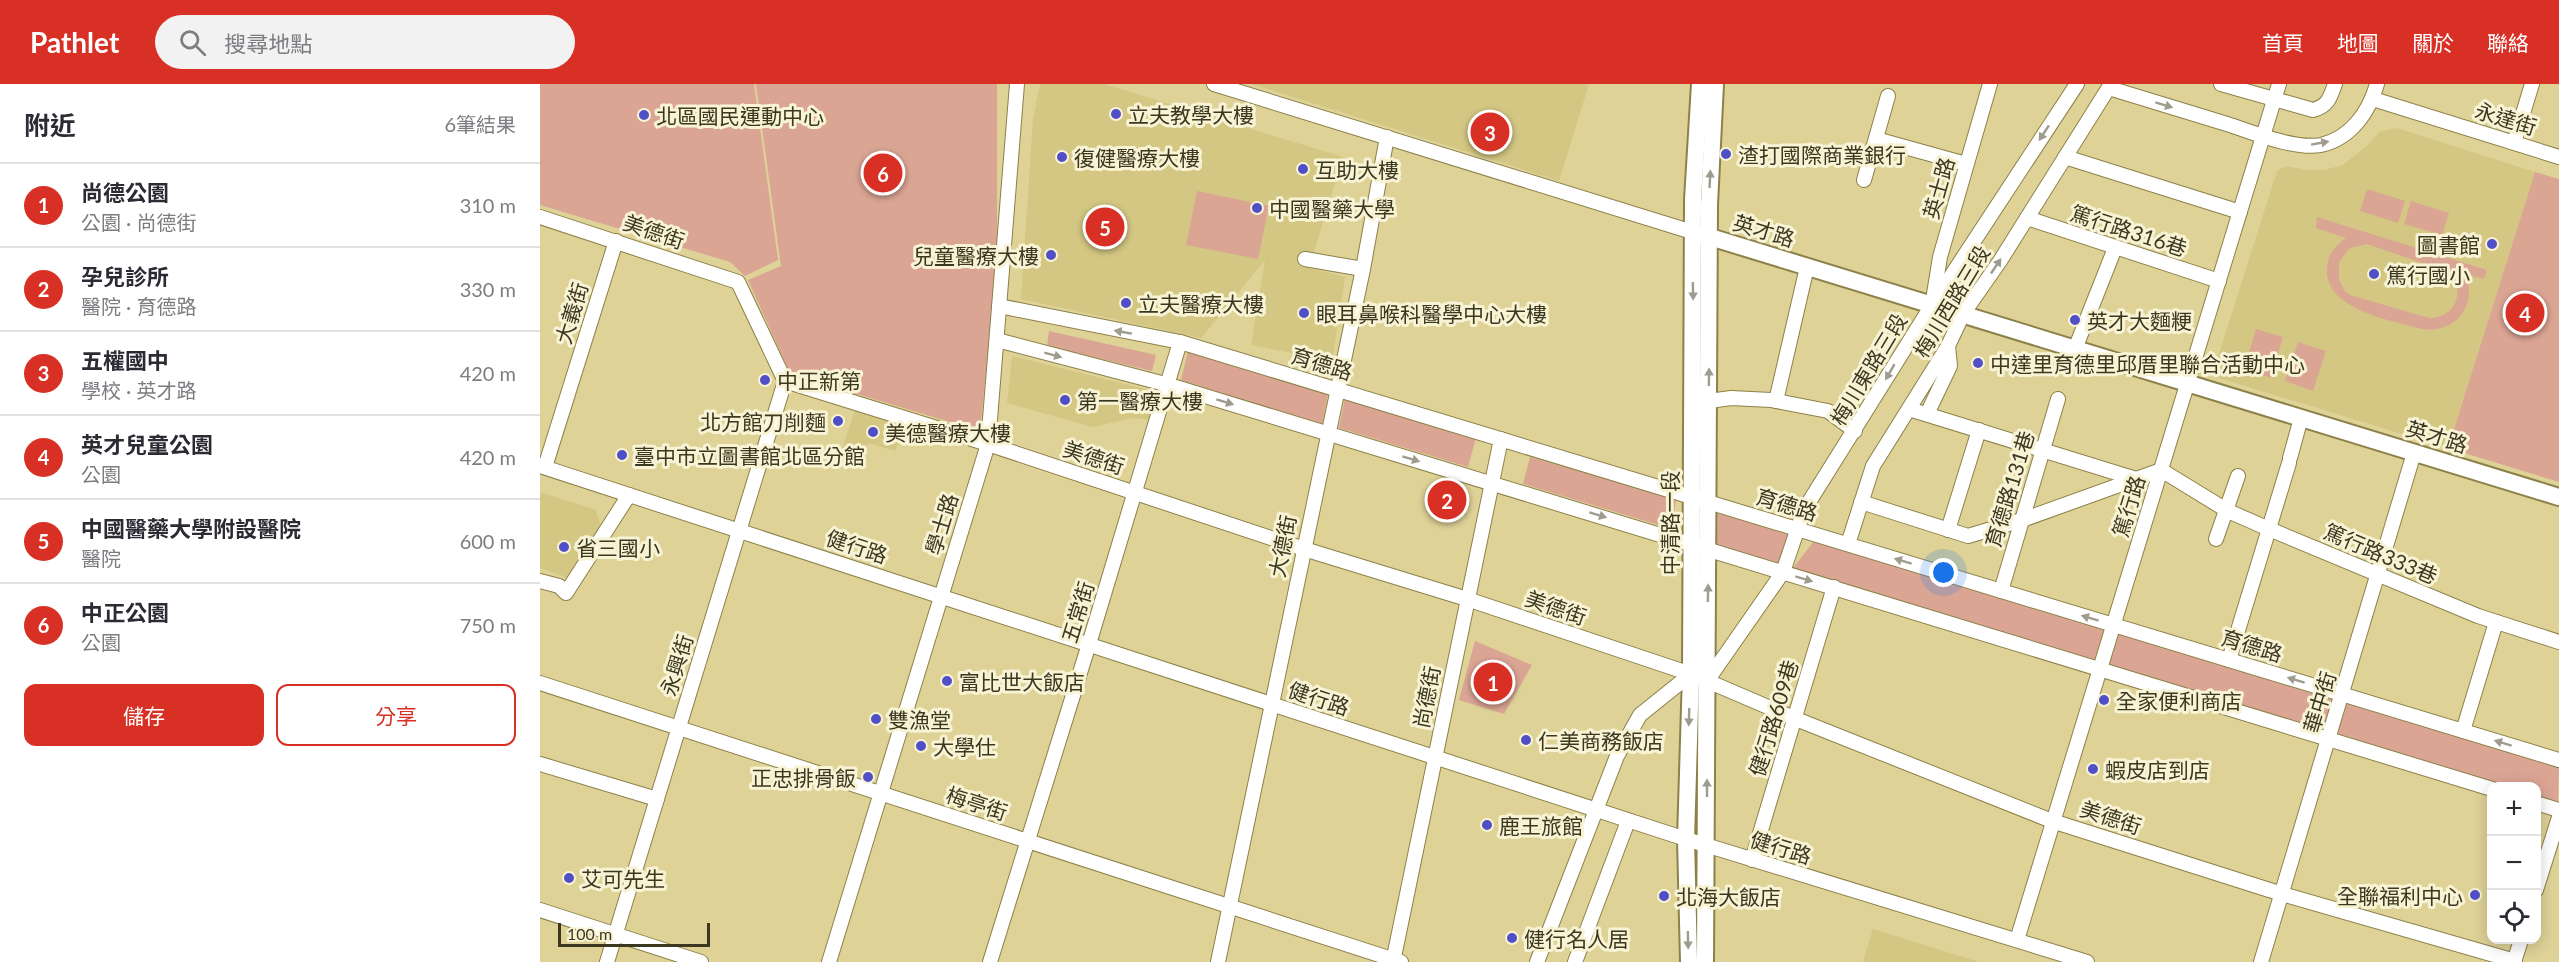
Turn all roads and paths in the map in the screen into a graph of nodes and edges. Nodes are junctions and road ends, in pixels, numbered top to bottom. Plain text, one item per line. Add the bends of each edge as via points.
1 (1017, 84) edge
2 (1214, 84) edge
3 (1701, 84) edge
4 (1715, 84) edge
5 (1990, 84) edge
6 (2076, 84) edge
7 (2222, 84) edge
8 (2279, 84) edge
9 (2335, 84) edge
10 (2377, 84) edge
11 (2532, 84) edge
12 (2109, 85) edge
13 (1888, 96) dead end
14 (2274, 99) junction
15 (2373, 99) junction
16 (2262, 135) junction
17 (1387, 137) junction
18 (1876, 139) junction
19 (2514, 143) junction
20 (2065, 157) junction
21 (2559, 157) edge
22 (1966, 164) junction
23 (1864, 180) dead end
24 (2240, 212) junction
25 (540, 216) edge
26 (2027, 218) junction
27 (1693, 232) junction
28 (1710, 237) junction
29 (616, 241) junction
30 (2115, 248) junction
31 (1305, 259) dead end
32 (1807, 267) junction
33 (1363, 269) junction
34 (2218, 281) junction
35 (1932, 305) junction
36 (999, 306) junction
37 (1963, 314) junction
38 (997, 340) junction
39 (1180, 342) junction
40 (1948, 346) junction
41 (2075, 349) junction
42 (785, 381) junction
43 (2187, 383) junction
44 (1169, 385) junction
45 (1337, 389) junction
46 (2058, 399) dead end
47 (1709, 401) junction
48 (1776, 401) junction
49 (1909, 409) junction
50 (1927, 414) junction
51 (2301, 418) junction
52 (1979, 430) junction
53 (1856, 431) junction
54 (1328, 434) junction
55 (1501, 439) junction
56 (988, 444) junction
57 (2043, 450) junction
58 (2414, 453) junction
59 (542, 466) edge
60 (2161, 470) junction
61 (2238, 476) dead end
62 (2136, 479) junction
63 (1491, 483) junction
64 (1136, 493) junction
65 (629, 495) junction
66 (1691, 497) junction
67 (2559, 497) edge
68 (1708, 502) junction
69 (1861, 502) junction
70 (2228, 511) junction
71 (2022, 520) junction
72 (1798, 529) junction
73 (2269, 529) junction
74 (739, 530) junction
75 (1948, 530) junction
76 (2216, 539) dead end
77 (1691, 544) junction
78 (1848, 544) junction
79 (1304, 549) junction
80 (1708, 549) junction
81 (1783, 572) junction
82 (2378, 575) junction
83 (540, 580) edge
84 (1834, 587) junction
85 (2001, 591) junction
86 (942, 596) junction
87 (1467, 599) junction
88 (2496, 622) junction
89 (2114, 625) junction
90 (2559, 642) edge
91 (1089, 644) junction
92 (2229, 660) junction
93 (2101, 669) junction
94 (1691, 674) junction
95 (1707, 681) junction
96 (540, 683) edge
97 (2343, 694) junction
98 (1273, 705) junction
99 (1796, 718) junction
100 (678, 729) junction
101 (2463, 731) junction
102 (2330, 738) junction
103 (1436, 758) junction
104 (2559, 760) edge
105 (540, 764) edge
106 (2487, 787) edge
107 (881, 794) junction
108 (657, 799) junction
109 (2541, 805) edge
110 (1596, 810) junction
111 (2559, 810) edge
112 (2559, 817) edge
113 (1628, 820) junction
114 (2052, 820) junction
115 (1686, 839) junction
116 (1027, 842) junction
117 (1707, 846) junction
118 (1752, 860) junction
119 (2541, 874) edge
120 (2282, 894) junction
121 (1230, 907) junction
122 (540, 910) edge
123 (616, 934) junction
124 (2017, 940) junction
125 (2519, 944) edge
126 (1396, 961) edge
127 (607, 962) edge
128 (701, 962) edge
129 (829, 962) edge
130 (990, 962) edge
131 (1218, 962) edge
132 (1538, 962) edge
133 (1575, 962) edge
134 (1689, 962) edge
135 (1705, 962) edge
136 (2087, 962) edge
137 (2261, 962) edge
138 (2514, 962) edge

1 - 36 street, 學士路
2 - 17 street, 英才路
3 - 27 main road, 中清路一段
28 -> 4 main road, 中清路一段
5 - 22 street, 英士路
6 -> 35 street, 梅川東路三段
7 - 14 street
8 - 14 street, 篤行路
9 - 14 street via 2324,107 2305,109
10 - 15 street, 梅川西路三段
11 - 19 street
12 -> 16 street, 梅川西路三段
12 - 20 street, 梅川西路三段
13 - 18 street
14 - 16 street, 篤行路
16 -> 15 street, 梅川西路三段 via 2320,145 2355,127
15 - 19 street, 永達街
16 - 24 street, 篤行路
17 - 27 street, 英才路
17 - 33 street, 大德街
18 - 22 street
18 - 23 street
19 - 21 street, 永達街
20 - 24 street
20 - 26 street, 梅川西路三段
22 - 35 street, 英士路 via 1940,257
24 - 34 street, 篤行路
25 - 29 street, 美德街
26 - 30 street, 篤行路316巷
37 -> 26 street, 梅川西路三段
27 - 28 street, 英才路
27 -> 66 main road, 中清路一段
28 - 32 main road, 英才路
47 -> 28 main road, 中清路一段
29 - 42 street, 美德街 via 738,282
29 - 59 street, 大義街
30 - 34 street, 篤行路316巷
30 - 41 street
31 - 33 street
32 - 35 main road, 英才路
32 - 48 street
33 - 45 street, 大德街
34 - 43 street, 篤行路
35 - 37 main road, 英才路
35 -> 53 street, 梅川東路三段
36 - 38 street, 學士路
39 -> 36 street, 育德路
37 - 40 street, 梅川西路三段
37 - 41 main road, 英才路
38 -> 44 street
38 - 56 street, 學士路
39 - 44 street, 五常街
39 - 45 street, 育德路
40 - 49 street, 梅川西路三段
40 - 50 street via 1950,366
41 - 43 main road, 英才路
42 - 56 street, 美德街
42 - 74 street, 永興街
43 - 51 main road, 英才路
43 - 60 street, 篤行路
44 -> 54 street
44 - 64 street, 五常街
45 - 54 street, 大德街
45 - 55 street, 育德路
46 - 57 street, 育德路131巷
47 - 48 street
47 - 68 main road, 中清路一段
48 - 53 street via 1828,411
49 - 50 street
49 - 69 street, 梅川西路三段 via 1873,466
50 - 52 street
51 - 58 main road, 英才路
51 - 73 street
52 - 57 street
52 - 75 street
53 - 72 street, 梅川東路三段 via 1804,510
54 -> 63 street
54 - 79 street, 大德街
55 - 63 street, 尚德街
55 - 66 street, 育德路
56 - 64 street, 美德街
56 - 86 street, 學士路
57 - 62 street
57 - 71 street, 育德路131巷
58 - 67 main road, 英才路
58 - 82 street, 華中街
59 - 65 street, 健行路
60 - 62 street
60 - 70 street, 篤行路333巷
60 - 89 street, 篤行路
61 - 70 street
62 - 71 street
63 -> 77 street
63 - 87 street, 尚德街
64 - 79 street, 美德街
64 - 91 street, 五常街
65 - 74 street, 健行路
65 - 83 street via 566,593 559,586
66 - 68 street, 育德路
66 - 77 main road, 中清路一段
68 - 72 street, 育德路
68 - 80 main road, 中清路一段
69 - 75 street
69 - 78 street, 梅川西路三段
70 - 73 street, 篤行路333巷
70 - 76 street
71 - 75 street via 1968,536
71 - 85 street, 育德路131巷
72 - 78 street, 育德路
72 - 81 street, 梅川東路三段
73 - 82 street, 篤行路333巷
73 - 92 street
74 - 86 street, 健行路
74 - 100 street, 永興街
77 - 80 street
77 - 94 main road, 中清路一段
85 -> 78 street, 育德路
79 - 87 street, 美德街
79 - 98 street, 大德街
80 - 81 street
95 -> 80 main road, 中清路一段
81 -> 84 street
81 - 95 street, 梅川東路三段
82 - 88 street, 篤行路333巷
82 - 97 street, 華中街
84 - 93 street
84 - 99 street, 健行路609巷
89 -> 85 street, 育德路
86 - 91 street, 健行路
86 - 107 street, 學士路
87 - 94 street, 美德街
87 - 103 street, 尚德街
88 - 90 street, 篤行路333巷
88 - 101 street
89 - 92 street, 育德路
89 - 93 street, 篤行路
91 - 98 street, 健行路
91 - 116 street, 五常街
97 -> 92 street, 育德路
93 - 102 street
93 - 114 street, 篤行路
94 - 95 street, 美德街
94 - 110 street via 1640,715 1617,756
94 -> 115 main road, 中清路一段
95 - 99 street, 美德街
117 -> 95 main road, 中清路一段
96 - 100 street, 梅亭街
97 - 101 street, 育德路
97 - 102 street, 華中街
98 - 103 street, 健行路
98 - 121 street, 大德街
99 - 114 street, 美德街
99 - 118 street, 健行路609巷
100 - 107 street, 梅亭街
100 - 108 street, 永興街
104 -> 101 street, 育德路
102 - 106 street
102 - 120 street, 華中街
103 - 110 street, 健行路
103 - 126 street, 尚德街
105 - 108 street
107 - 116 street, 梅亭街
107 - 129 street, 學士路
108 - 123 street, 永興街
109 - 111 street
110 - 113 street, 健行路
110 - 132 street
112 - 119 street
113 - 115 street, 健行路
113 - 133 street
114 - 120 street, 美德街
114 - 124 street, 篤行路
115 - 117 street, 健行路
115 -> 134 main road, 中清路一段
116 - 121 street, 梅亭街
116 - 130 street, 五常街
117 - 118 street, 健行路
117 - 135 main road, 中清路一段
118 - 124 street, 健行路
120 - 137 street, 華中街
120 - 138 street, 美德街
121 - 126 street, 梅亭街
121 - 131 street, 大德街
122 - 123 street
123 - 127 street, 永興街
123 - 128 street
124 - 136 street, 健行路
125 - 138 street

